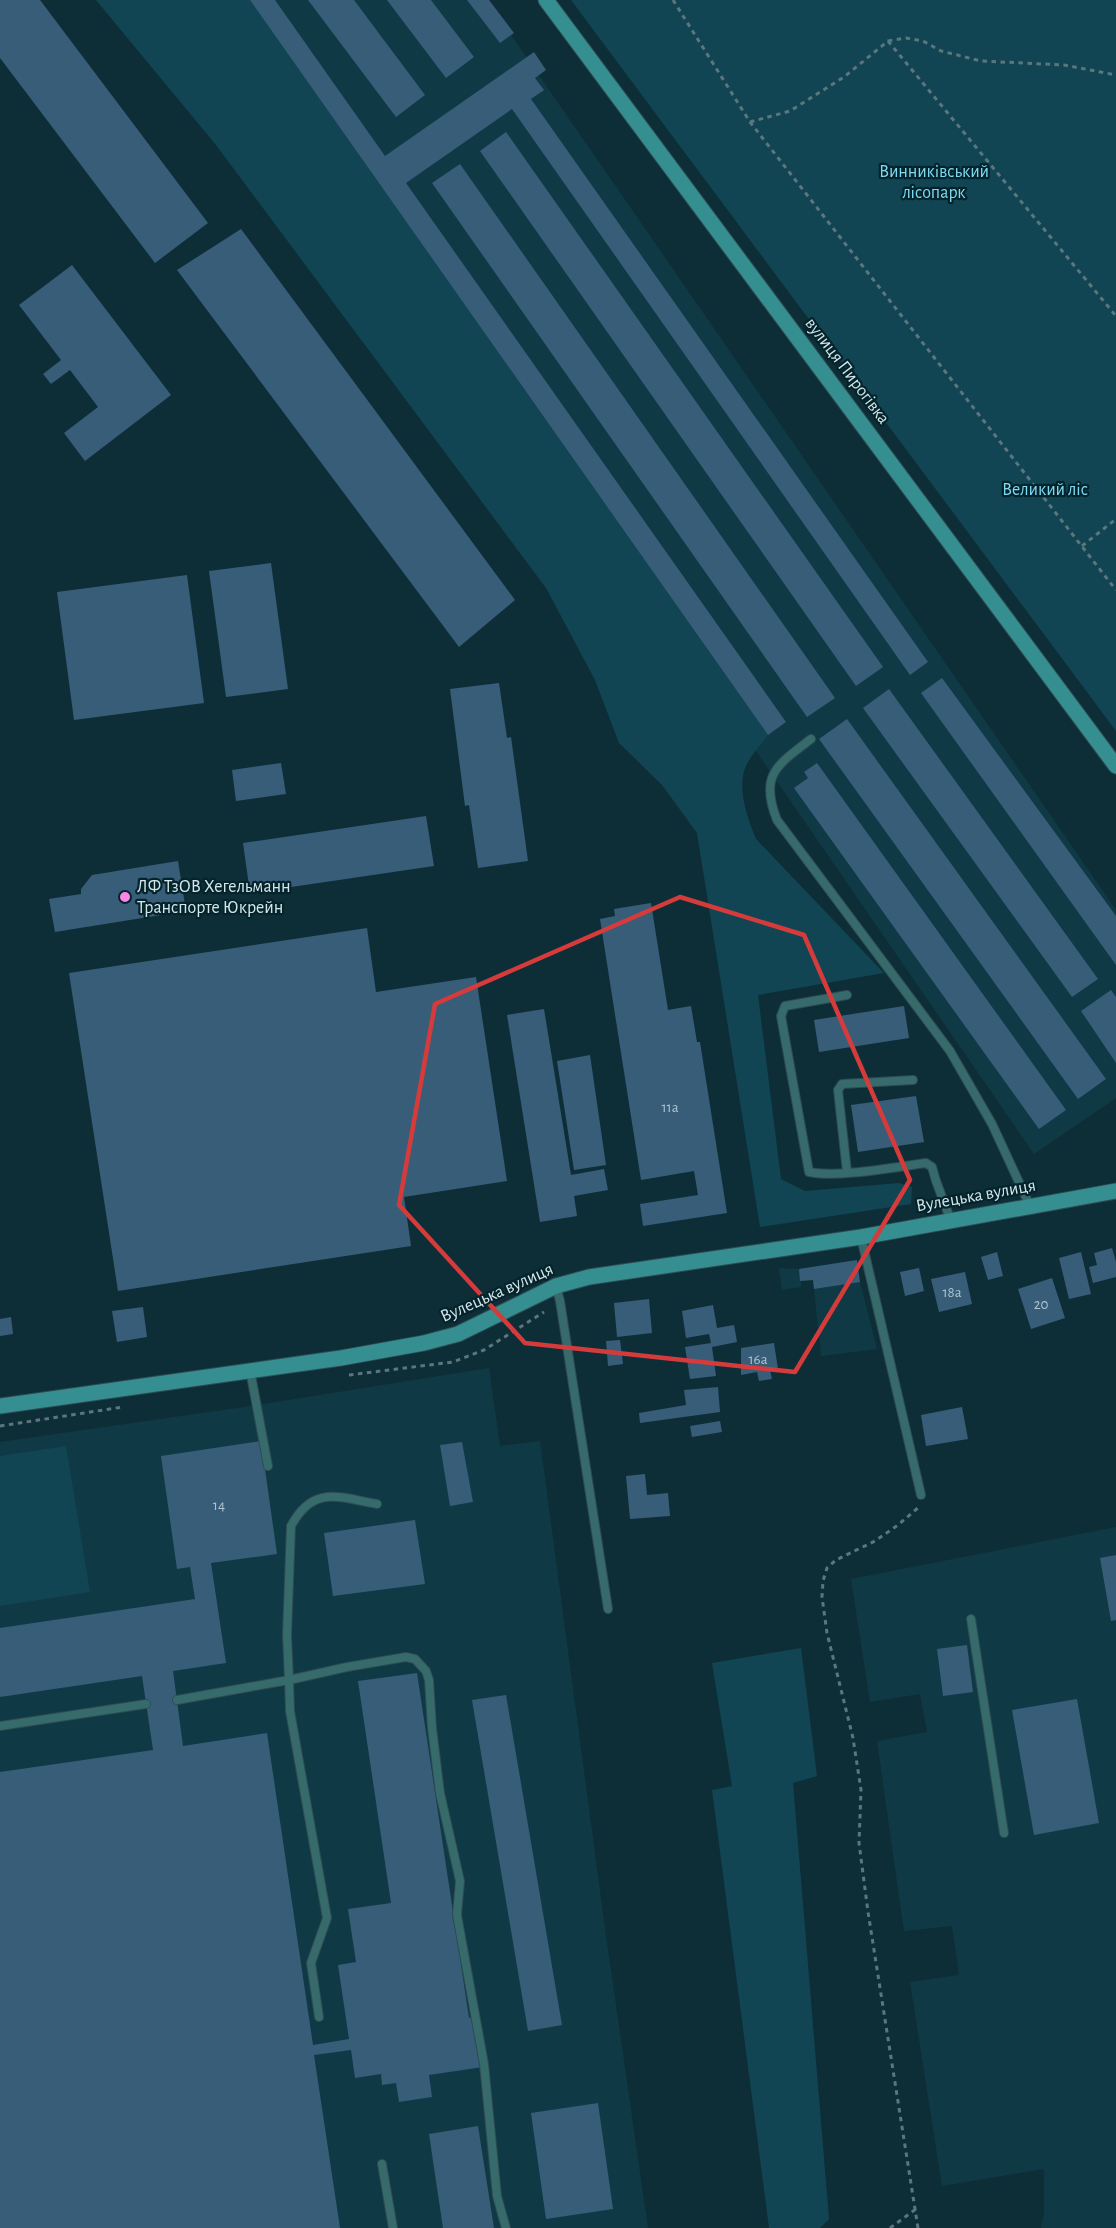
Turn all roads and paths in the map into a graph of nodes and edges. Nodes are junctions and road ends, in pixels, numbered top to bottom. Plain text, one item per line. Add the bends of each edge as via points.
1 (546, 0) edge
2 (673, 0) edge
3 (888, 41) junction
4 (1116, 75) edge
5 (750, 122) junction
6 (1116, 316) edge
7 (1116, 519) edge
8 (1082, 546) junction
9 (1116, 590) edge
10 (811, 739) dead end
11 (1116, 766) edge
12 (847, 995) dead end
13 (913, 1080) dead end
14 (847, 1172) junction
15 (1116, 1191) edge
16 (1030, 1206) junction
17 (951, 1221) junction
18 (861, 1237) junction
19 (556, 1286) junction
20 (250, 1369) junction
21 (0, 1406) edge
22 (268, 1466) dead end
23 (922, 1499) joint
24 (377, 1504) dead end
25 (608, 1609) dead end
26 (971, 1618) dead end
27 (289, 1680) junction
28 (177, 1700) dead end
29 (146, 1704) dead end
30 (0, 1725) edge
31 (1004, 1833) dead end
32 (318, 2017) dead end
33 (382, 2164) dead end
34 (916, 2209) junction
35 (393, 2228) edge
36 (506, 2228) edge
37 (890, 2228) edge
38 (918, 2228) edge

1 - 11 street, вулиця Пирогівка
2 - 5 path
3 - 4 path via 922,41 941,51 981,61 1064,65
3 - 5 path via 844,77 790,111
3 - 6 path
5 - 8 path
7 - 8 path
8 - 9 path
10 - 16 lane via 784,760 769,782 771,807 777,820 950,1051 992,1124
12 - 14 lane via 785,1006 781,1016 809,1172
13 - 14 lane via 842,1084 838,1090
14 - 17 lane via 926,1163 932,1167
15 - 16 street, Вулецька вулиця
16 - 17 street, Вулецька вулиця
17 - 18 street, Вулецька вулиця
18 - 19 street, Вулецька вулиця via 632,1270
18 - 23 lane
19 - 20 street, Вулецька вулиця via 458,1334 436,1340 341,1358
19 - 25 lane
20 - 21 street, Вулецька вулиця
20 - 22 lane
23 - 34 path via 898,1526 827,1568 822,1597 861,1790 859,1843 868,1912
24 - 27 lane via 317,1498 298,1512 291,1526
26 - 31 lane
27 - 28 lane
27 - 32 lane via 290,1711 327,1918 311,1964
27 - 36 lane via 406,1657 415,1659 426,1671 440,1792 460,1881 458,1915 484,2064 497,2196
29 - 30 lane
33 - 35 lane
34 - 37 path
34 - 38 path

